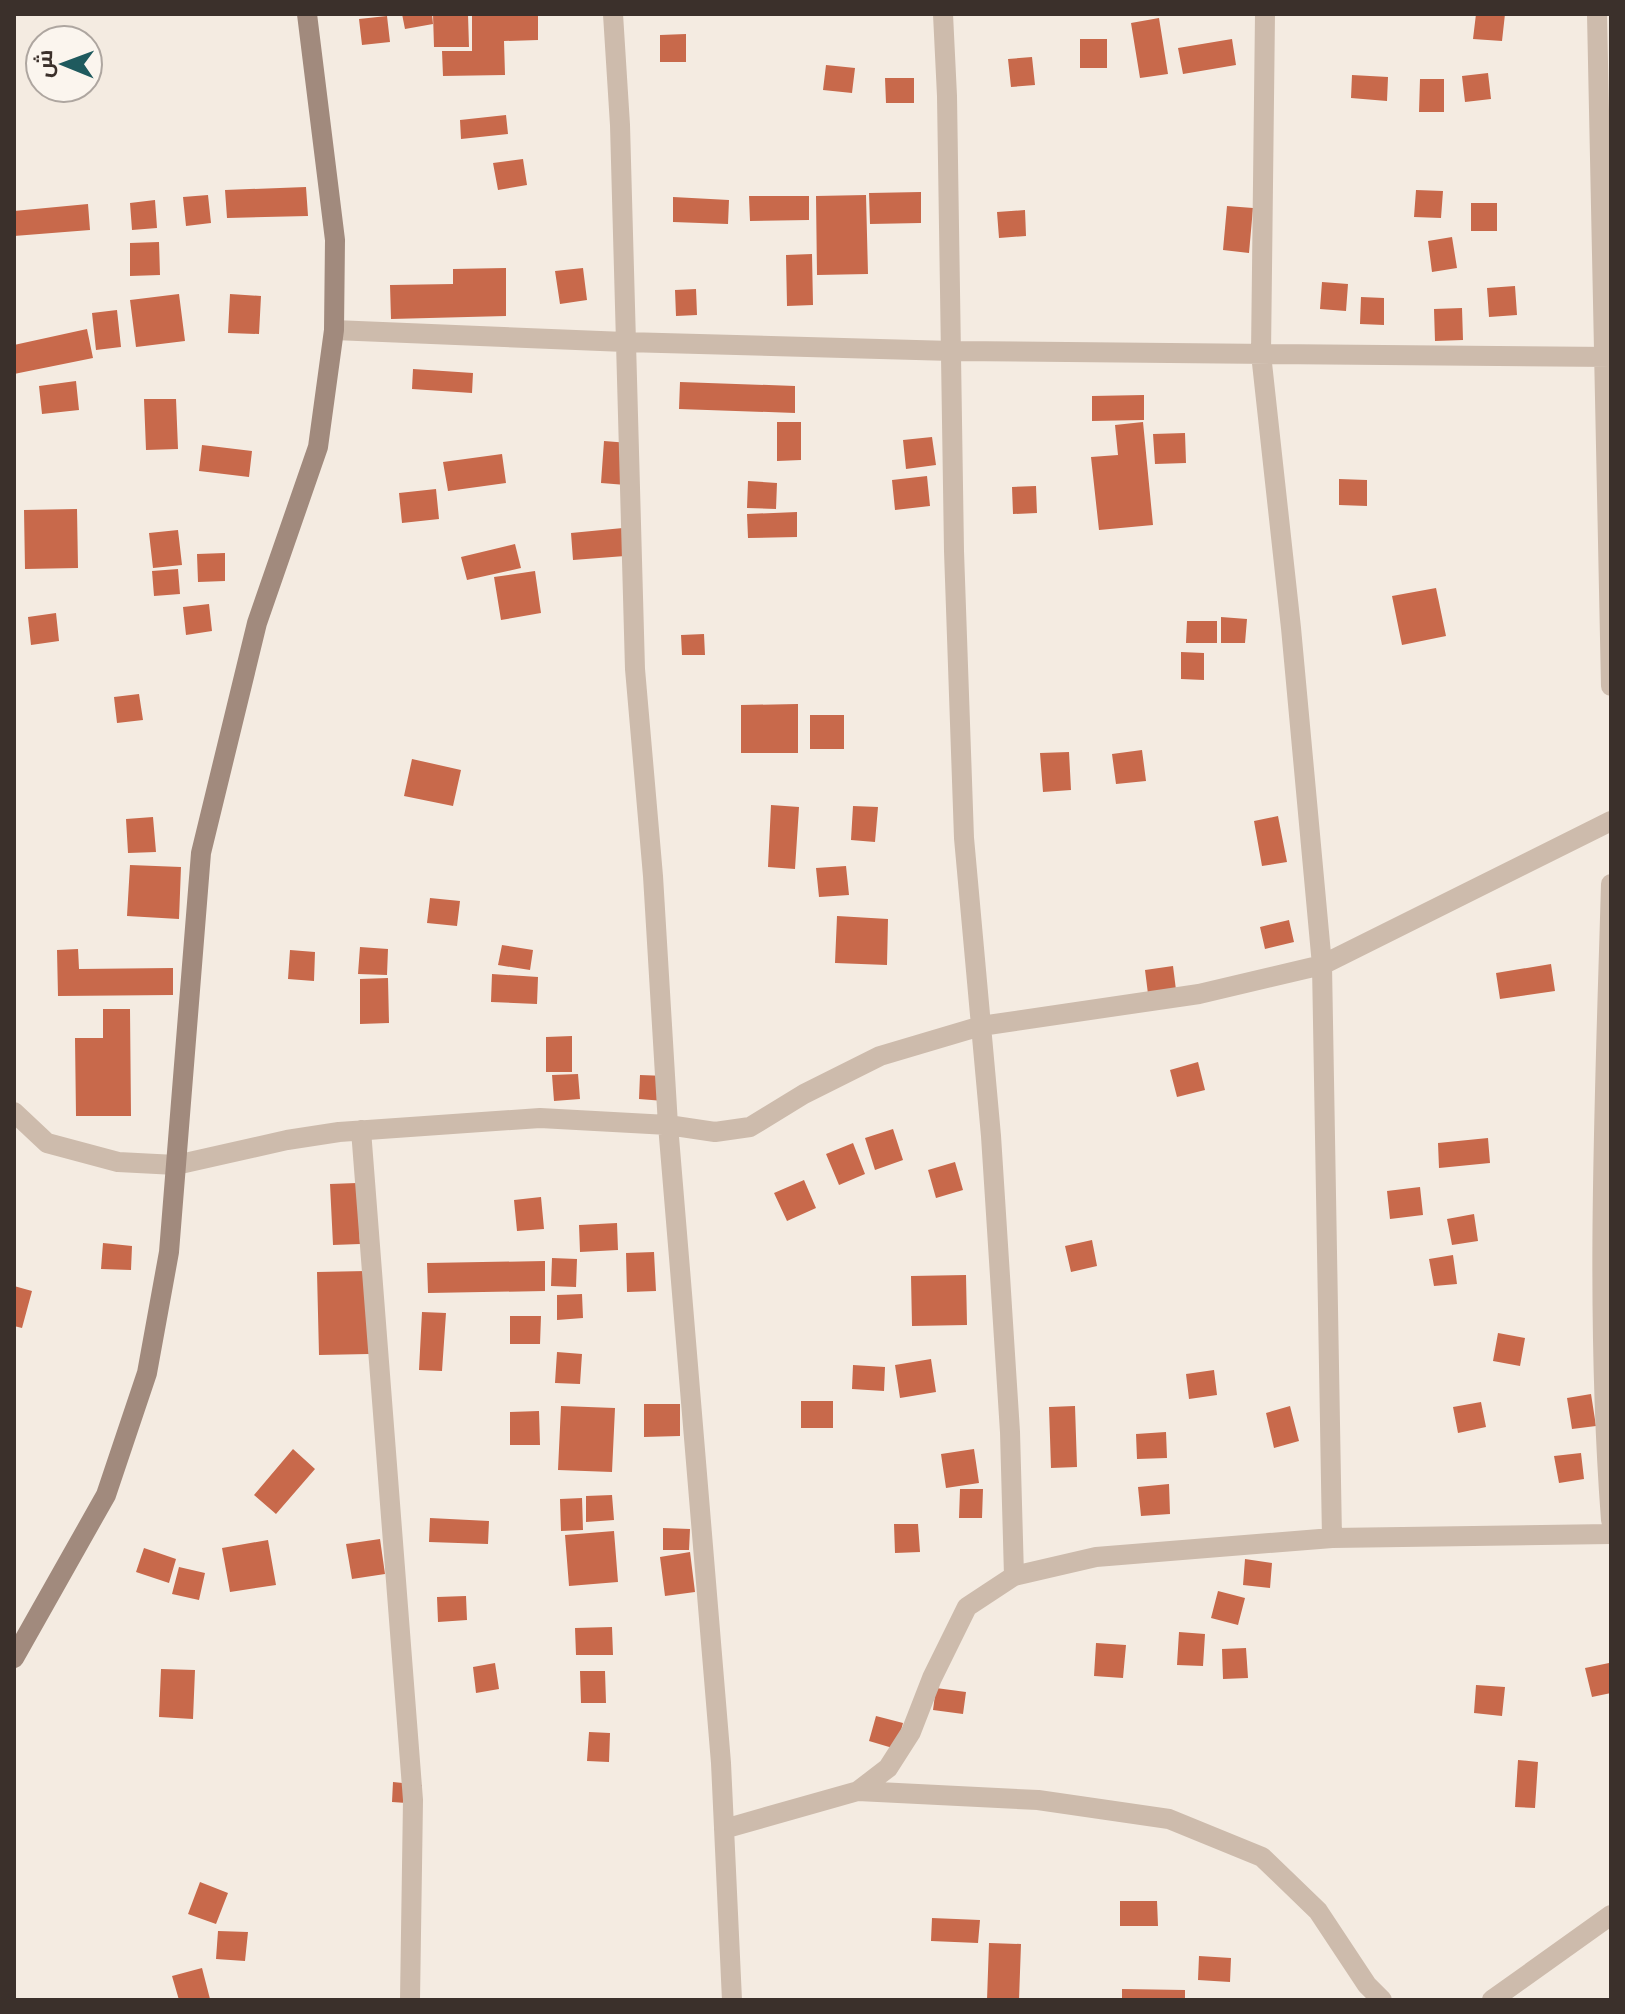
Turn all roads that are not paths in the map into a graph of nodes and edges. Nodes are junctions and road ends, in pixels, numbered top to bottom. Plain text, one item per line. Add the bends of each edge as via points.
1 (307, 14) edge
2 (613, 14) edge
3 (943, 14) edge
4 (1265, 14) edge
5 (1597, 14) edge
6 (334, 330) junction
7 (625, 342) junction
8 (952, 351) junction
9 (1261, 354) junction
10 (1609, 357) edge
11 (1611, 686) edge
12 (1611, 821) edge
13 (1611, 884) edge
14 (1322, 965) junction
15 (981, 1026) junction
16 (14, 1112) edge
17 (668, 1125) junction
18 (361, 1130) junction
19 (176, 1165) junction
20 (1611, 1520) edge
21 (1611, 1534) edge
22 (1332, 1538) junction
23 (1014, 1576) junction
24 (14, 1658) edge
25 (858, 1791) junction
26 (724, 1829) junction
27 (1611, 1915) edge
28 (410, 2000) edge
29 (732, 2000) edge
30 (1382, 2000) edge
31 (1492, 2000) edge

1 - 6 street via 335,240
2 - 7 street
3 - 8 street
4 - 9 street
5 - 10 street
6 - 7 street
6 - 19 street via 318,447 257,623 201,853
7 - 8 street
7 - 17 street via 635,669
8 - 9 street
8 - 15 street via 964,838
9 - 10 street
9 - 14 street
10 - 11 street
12 - 14 street
13 - 20 street via 1603,1131 1605,1439
14 - 15 street via 1199,994
14 - 22 street
15 - 17 street via 880,1056 750,1127 715,1132
15 - 23 street via 1010,1432
16 - 19 street via 47,1143 118,1162
17 - 18 street via 540,1118
17 - 26 street
18 - 19 street
18 - 28 street via 413,1800
19 - 24 street via 169,1252 147,1373 106,1495
21 - 22 street
22 - 23 street via 1096,1557
23 - 25 street via 967,1607 911,1732 888,1768
25 - 26 street
25 - 30 street via 1038,1800 1169,1819 1262,1857 1318,1911
26 - 29 street
27 - 31 street

